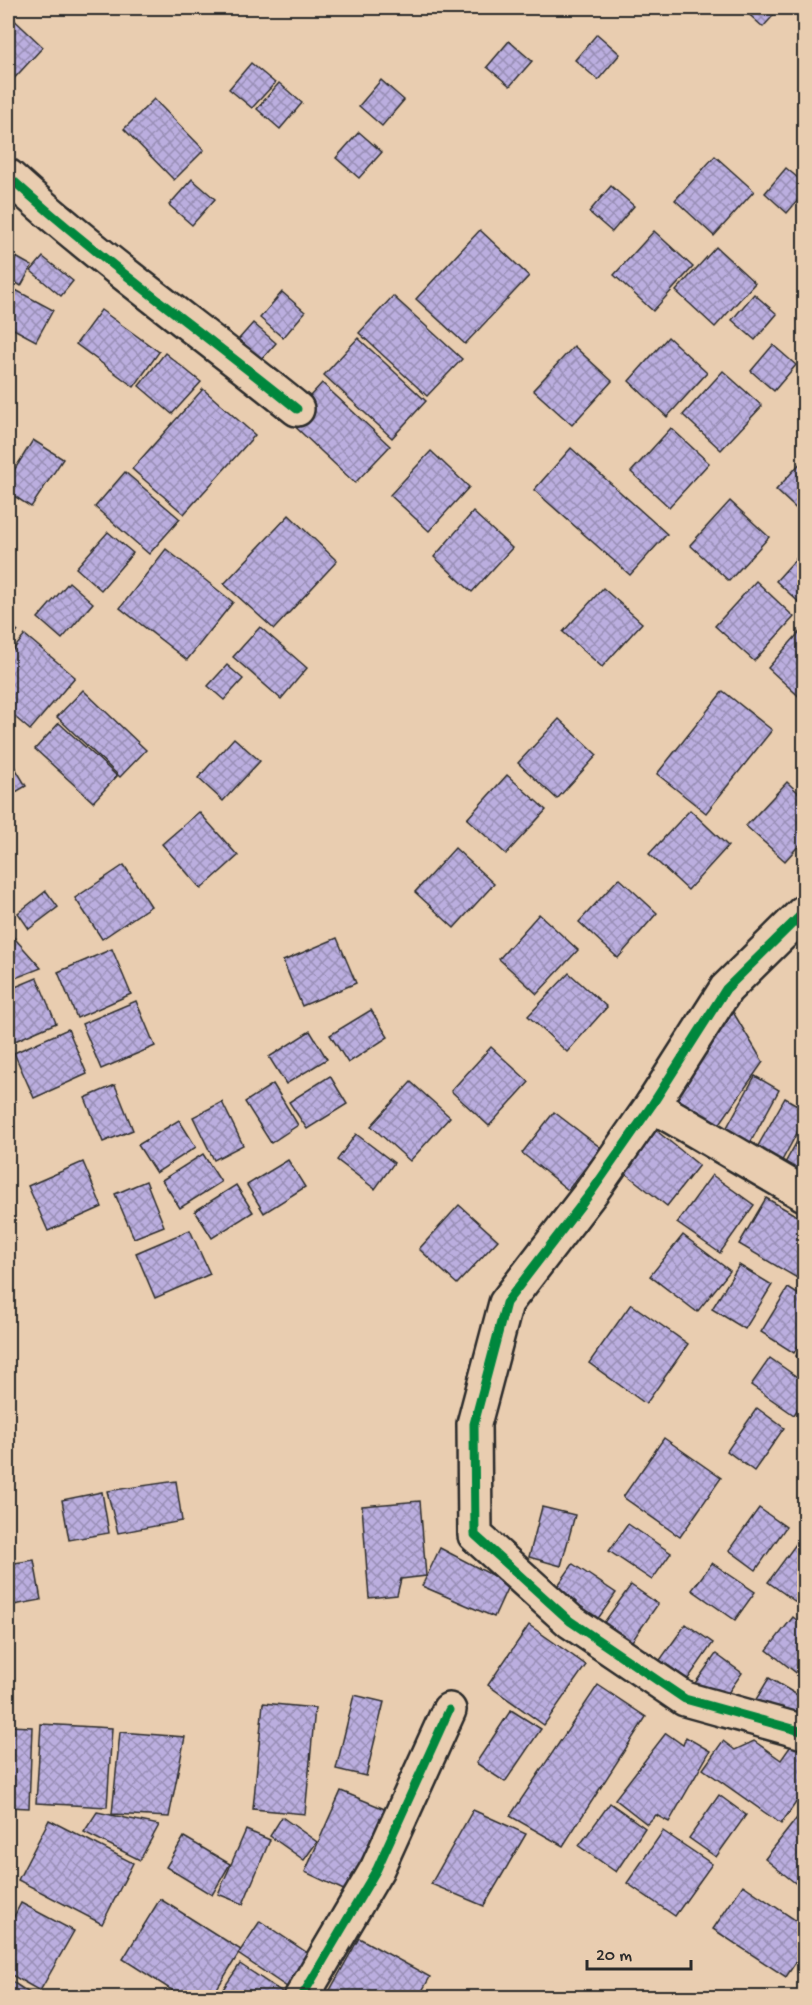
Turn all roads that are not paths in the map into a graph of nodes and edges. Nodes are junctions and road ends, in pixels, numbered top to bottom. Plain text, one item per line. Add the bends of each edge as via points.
1 (8, 176) edge
2 (297, 410) dead end
3 (804, 912) edge
4 (652, 1105) junction
5 (804, 1194) edge
6 (449, 1710) dead end
7 (804, 1732) edge
8 (301, 1998) edge

1 - 2 street via 63,226
3 - 4 street via 726,989
4 - 5 street
4 - 7 street via 506,1303 474,1424 475,1535 570,1621 685,1699
6 - 8 street via 377,1869

